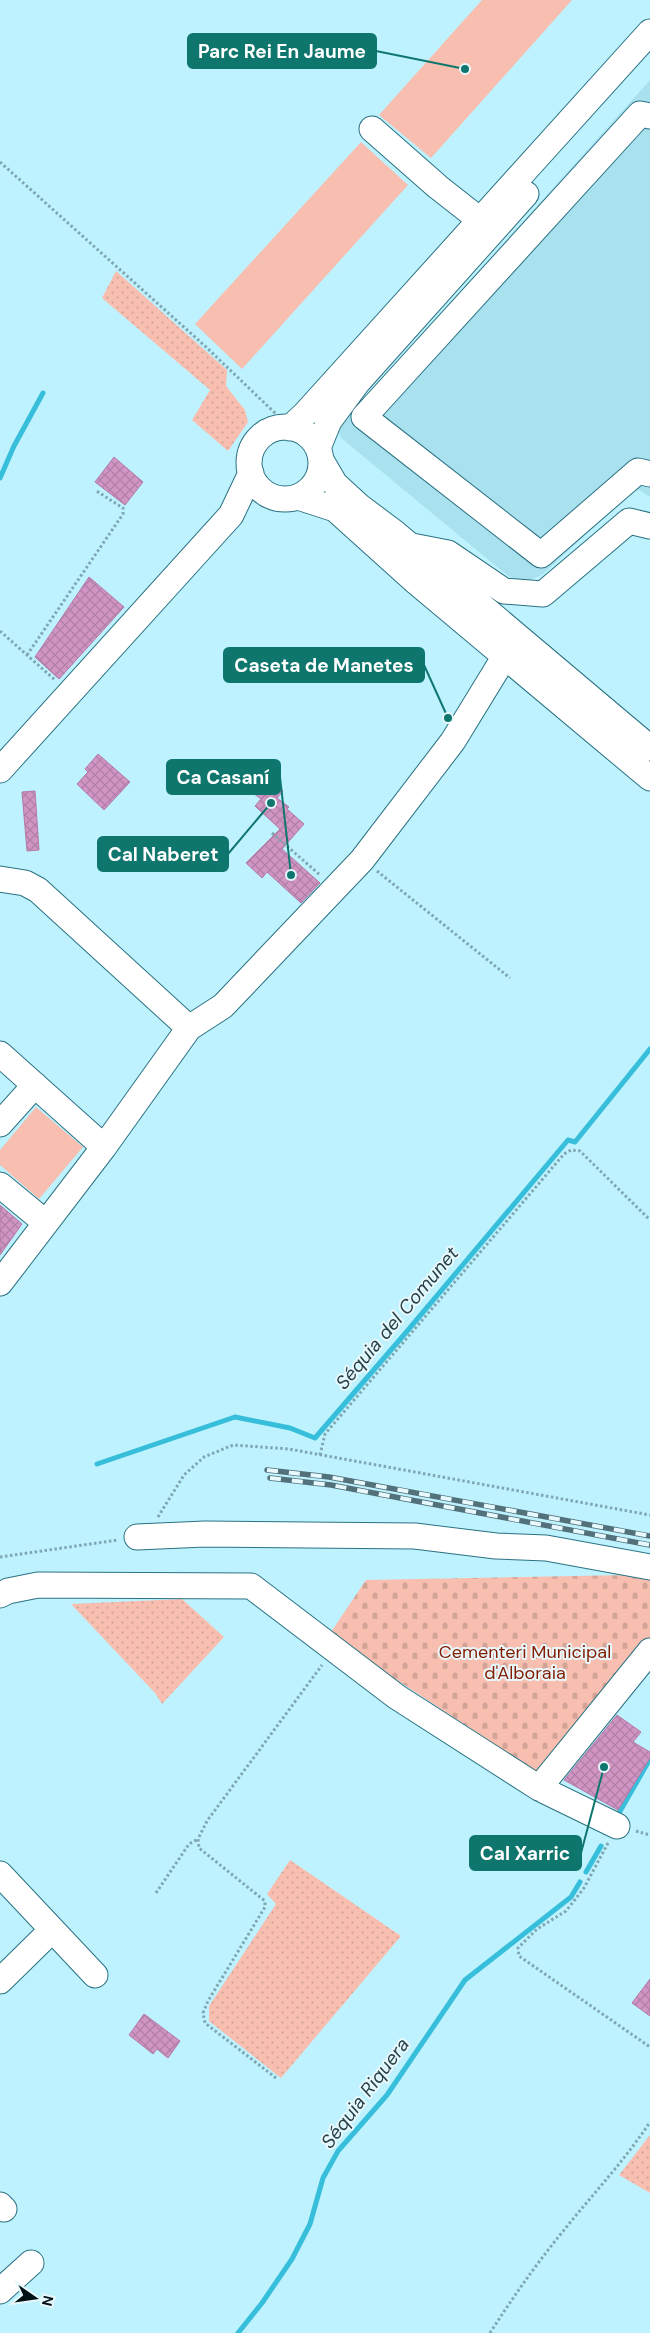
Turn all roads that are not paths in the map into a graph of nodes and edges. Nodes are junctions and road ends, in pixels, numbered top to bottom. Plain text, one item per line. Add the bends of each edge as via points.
1 (650, 32) edge
2 (650, 44) edge
3 (650, 56) edge
4 (610, 76) junction
5 (650, 116) edge
6 (372, 129) dead end
7 (582, 132) junction
8 (480, 220) junction
9 (356, 384) junction
10 (285, 428) junction
11 (319, 454) junction
12 (251, 473) junction
13 (650, 474) edge
14 (271, 496) junction
15 (298, 497) junction
16 (231, 515) junction
17 (650, 526) edge
18 (409, 546) junction
19 (505, 656) junction
20 (650, 748) edge
21 (0, 770) edge
22 (650, 778) edge
23 (0, 879) edge
24 (189, 1028) junction
25 (0, 1054) edge
26 (35, 1085) junction
27 (0, 1124) edge
28 (104, 1148) junction
29 (0, 1185) edge
30 (46, 1223) junction
31 (0, 1283) edge
32 (137, 1537) road end
33 (650, 1567) edge
34 (0, 1595) edge
35 (650, 1651) edge
36 (539, 1788) junction
37 (617, 1826) road end
38 (0, 1874) edge
39 (52, 1930) junction
40 (95, 1975) dead end
41 (0, 1980) edge
42 (31, 2263) dead end
43 (0, 2291) edge

1 - 4 street
2 - 4 street via 628,70 618,77
3 - 7 street
4 - 8 street
5 - 13 street via 640,114 364,417 541,555 638,471
6 - 8 street
7 - 8 street via 562,140 503,208
7 - 9 street
8 - 9 street via 464,253 377,346
8 - 10 street via 305,414
9 - 11 street via 329,421
10 - 11 street via 309,437
10 - 12 street via 266,433 256,444 250,458
11 - 15 street via 321,468 316,482
11 - 18 street via 335,484
12 - 14 street via 258,487
12 - 16 street
14 - 15 street via 285,500
14 - 16 street
15 - 19 street via 335,509
16 - 21 street
17 - 18 street via 629,521 543,594 504,591 448,553
18 - 20 street
19 - 22 street
19 - 24 street via 453,741 362,860 223,1006
23 - 24 street via 25,883 38,890
24 - 28 street
25 - 26 street
26 - 27 street
26 - 28 street
28 - 30 street
29 - 30 street
30 - 31 street
32 - 33 street via 205,1534 415,1536 496,1546 546,1548
34 - 36 street via 38,1585 251,1586 397,1697
35 - 36 street
36 - 37 street
38 - 39 street
39 - 40 street
39 - 41 street
42 - 43 street

